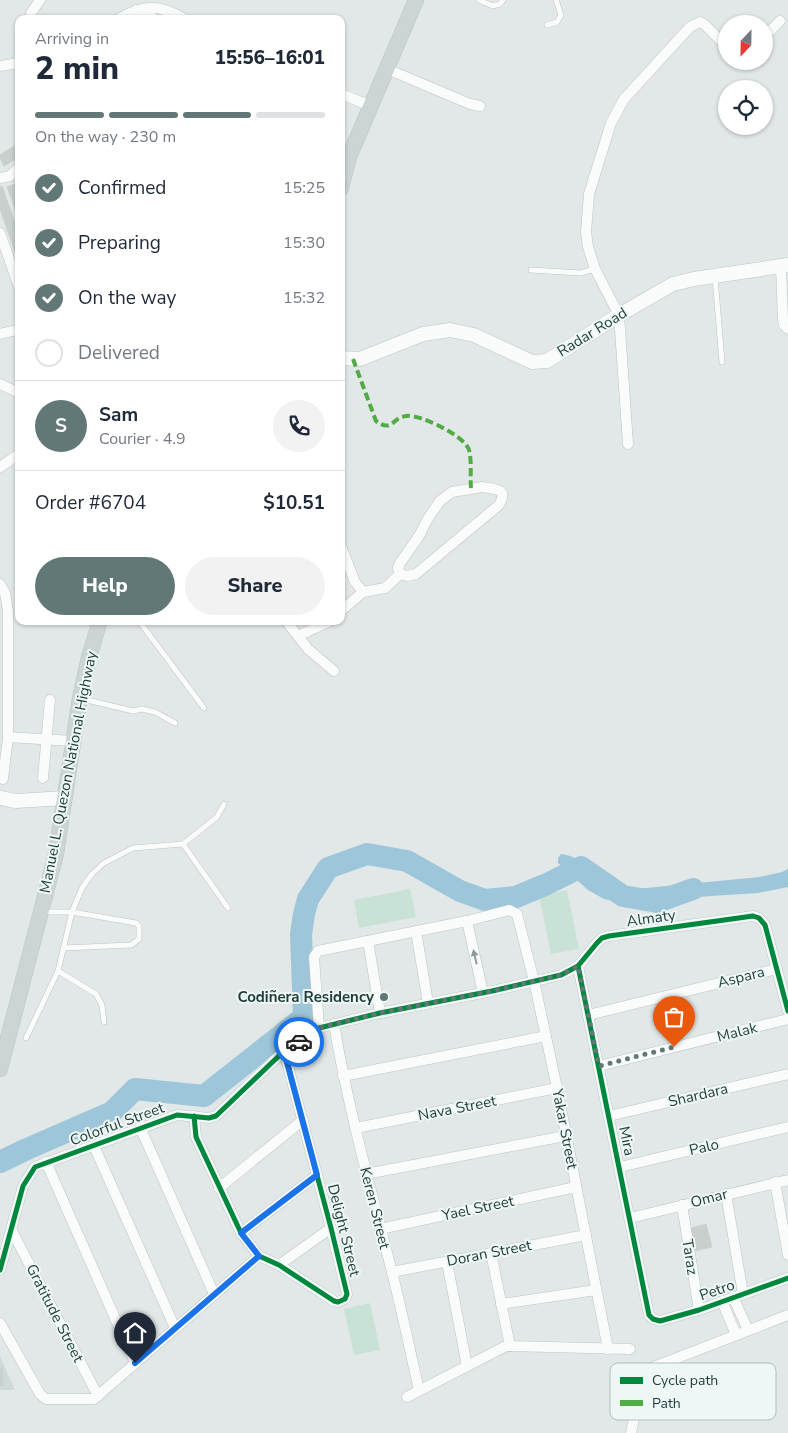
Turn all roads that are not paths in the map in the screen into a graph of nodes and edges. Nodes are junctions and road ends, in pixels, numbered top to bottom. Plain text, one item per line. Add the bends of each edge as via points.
1 (40, 0) edge
2 (416, 0) edge
3 (479, 0) edge
4 (503, 0) edge
5 (556, 0) edge
6 (136, 10) junction
7 (31, 15) edge
8 (126, 15) edge
9 (147, 15) edge
10 (176, 15) edge
11 (780, 21) dead end
12 (547, 25) dead end
13 (773, 28) edge
14 (718, 38) edge
15 (15, 64) edge
16 (0, 66) edge
17 (387, 69) junction
18 (345, 96) edge
19 (371, 106) junction
20 (480, 106) dead end
21 (15, 171) edge
22 (345, 172) edge
23 (0, 178) edge
24 (0, 233) edge
25 (785, 266) edge
26 (595, 269) junction
27 (531, 270) dead end
28 (15, 276) edge
29 (715, 277) junction
30 (620, 315) junction
31 (788, 329) edge
32 (15, 330) edge
33 (0, 334) edge
34 (345, 358) edge
35 (722, 362) dead end
36 (0, 384) edge
37 (15, 391) edge
38 (628, 444) dead end
39 (15, 457) edge
40 (0, 467) edge
41 (345, 556) edge
42 (400, 574) junction
43 (0, 584) edge
44 (363, 592) junction
45 (345, 608) edge
46 (99, 625) edge
47 (142, 625) edge
48 (289, 625) edge
49 (321, 625) edge
50 (298, 636) junction
51 (334, 671) dead end
52 (80, 698) junction
53 (50, 700) dead end
54 (204, 708) dead end
55 (175, 723) dead end
56 (8, 737) junction
57 (46, 739) junction
58 (72, 741) junction
59 (43, 778) dead end
60 (3, 779) dead end
61 (0, 798) edge
62 (65, 798) junction
63 (224, 804) dead end
64 (183, 844) junction
65 (228, 908) dead end
66 (41, 912) junction
67 (72, 912) junction
68 (466, 921) junction
69 (416, 931) junction
70 (368, 941) junction
71 (64, 948) junction
72 (578, 966) junction
73 (777, 969) junction
74 (58, 970) junction
75 (561, 975) joint
76 (534, 981) junction
77 (482, 993) junction
78 (428, 1003) junction
79 (788, 1011) edge
80 (380, 1013) junction
81 (588, 1015) junction
82 (788, 1019) edge
83 (104, 1022) dead end
84 (334, 1024) junction
85 (319, 1028) junction
86 (546, 1036) junction
87 (26, 1038) dead end
88 (284, 1051) junction
89 (599, 1066) junction
90 (0, 1069) edge
91 (788, 1074) edge
92 (343, 1076) junction
93 (557, 1088) junction
94 (194, 1116) junction
95 (609, 1116) junction
96 (303, 1120) junction
97 (140, 1127) junction
98 (788, 1127) edge
99 (356, 1128) junction
100 (565, 1136) junction
101 (94, 1146) junction
102 (46, 1162) junction
103 (620, 1167) junction
104 (366, 1174) junction
105 (317, 1175) junction
106 (788, 1180) edge
107 (774, 1182) junction
108 (576, 1187) junction
109 (219, 1188) junction
110 (726, 1194) junction
111 (682, 1205) junction
112 (630, 1218) junction
113 (331, 1228) junction
114 (380, 1229) junction
115 (12, 1231) junction
116 (241, 1233) junction
117 (586, 1235) junction
118 (490, 1253) junction
119 (788, 1255) edge
120 (259, 1256) junction
121 (447, 1262) junction
122 (279, 1265) junction
123 (0, 1270) edge
124 (392, 1272) junction
125 (788, 1278) edge
126 (596, 1290) junction
127 (214, 1294) junction
128 (738, 1296) junction
129 (722, 1301) junction
130 (501, 1304) junction
131 (699, 1310) junction
132 (788, 1315) edge
133 (653, 1319) joint
134 (0, 1323) edge
135 (175, 1328) junction
136 (748, 1330) junction
137 (736, 1335) junction
138 (510, 1346) junction
139 (608, 1349) junction
140 (630, 1349) dead end
141 (135, 1363) junction
142 (664, 1363) edge
143 (467, 1366) junction
144 (419, 1390) junction
145 (96, 1397) junction
146 (407, 1397) dead end
147 (634, 1420) edge
148 (631, 1433) edge

1 - 7 street
2 - 17 main road
3 - 4 lane via 493,6
5 - 12 lane via 561,15 558,22
6 - 8 street
6 - 9 street
6 - 10 street via 150,6
11 - 13 street
14 - 26 street via 704,24 694,24 624,99 611,123 589,194 586,232
15 - 16 street
17 - 19 main road
17 - 20 street
18 - 19 street
19 - 22 main road
21 - 23 street
24 - 28 street
25 - 29 street, Radar Road
25 - 31 street via 783,320
26 - 27 lane via 580,273
26 - 30 street
29 - 30 street, Radar Road via 673,284
29 - 35 lane
30 - 34 street, Radar Road via 547,361 532,362 474,335 450,330 423,334 360,359
30 - 38 street
32 - 33 street
36 - 37 street
39 - 40 street
41 - 44 street via 355,582
42 - 42 street via 416,574 427,566 499,505 503,498 500,490 482,487 452,492 440,501 400,563
42 - 44 street via 385,588
43 - 56 street via 8,611
44 - 45 street
46 - 52 main road, Manuel L. Quezon National Highway
47 - 54 lane
48 - 50 street
49 - 50 street
50 - 51 street
52 - 55 lane via 133,711 155,712
52 - 58 main road, Manuel L. Quezon National Highway
53 - 57 street
56 - 57 street
56 - 60 street
57 - 58 street
57 - 59 street
58 - 62 main road, Manuel L. Quezon National Highway
61 - 62 street via 16,801
62 - 66 main road, Manuel L. Quezon National Highway via 56,854
63 - 64 lane via 217,817
64 - 65 lane
64 - 67 lane via 133,848 104,863 82,888
66 - 67 lane
66 - 90 main road, Manuel L. Quezon National Highway
67 - 71 lane
67 - 71 lane via 136,923 139,939 131,945
68 - 69 street
68 - 76 street, Yakar Street via 514,911
77 -> 68 street
69 - 70 street
69 - 78 street
70 - 80 street
70 - 85 street via 316,953
71 - 74 lane
72 - 73 street, Almaty via 602,938 747,917 759,918 765,924
72 - 75 street, Almaty
72 - 81 street, Mira
73 - 79 street
73 - 81 street, Aspara
74 - 83 lane via 96,994 102,1005
74 - 87 lane
75 - 76 street, Colorful Street
76 - 77 street, Colorful Street
76 - 86 street, Yakar Street
77 - 78 street, Colorful Street
78 - 80 street, Colorful Street
80 - 84 street, Colorful Street
81 - 89 street, Mira
82 - 89 street, Malak
84 - 85 street, Colorful Street
84 - 92 street, Keren Street
85 - 88 street, Colorful Street
86 - 92 street
86 - 93 street, Yakar Street
88 - 94 street, Colorful Street via 216,1116
88 - 96 street, Delight Street
89 - 95 street, Mira
91 - 95 street, Shardara
92 - 99 street, Keren Street
93 - 99 street, Nava Street
93 - 100 street, Yakar Street
94 - 97 street, Colorful Street via 177,1115
94 - 109 street via 196,1137
95 - 103 street, Mira
96 - 105 street, Delight Street
96 - 109 street
97 - 101 street, Colorful Street
97 - 127 street
98 - 103 street, Palo
99 - 104 street, Keren Street
100 - 104 street
100 - 108 street, Yakar Street
101 - 102 street, Colorful Street
101 - 135 street
102 - 115 street, Colorful Street via 35,1167 24,1186
102 - 141 street
103 - 112 street, Mira
104 - 114 street, Keren Street
105 - 113 street, Delight Street
105 - 116 street
106 - 107 street, Omar
107 - 110 street, Omar
107 - 119 street
108 - 114 street, Yael Street
108 - 117 street, Yakar Street
109 - 116 street
110 - 111 street, Omar
110 - 128 street
111 - 112 street, Omar
111 - 131 street, Taraz
112 - 133 street, Mira via 649,1315
113 - 122 street
113 - 122 street, Delight Street via 347,1294 345,1299 334,1301
114 - 124 street, Keren Street
115 - 123 street
115 - 145 street, Gratitude Street
116 - 120 street
117 - 118 street, Doran Street
117 - 126 street, Yakar Street
118 - 121 street, Doran Street
118 - 130 street
120 - 122 street
120 - 127 street
121 - 124 street, Doran Street
121 - 143 street
124 - 144 street, Keren Street
125 - 128 street, Petro
126 - 130 street
126 - 139 street, Yakar Street
127 - 135 street
128 - 129 street, Petro
128 - 136 street
129 - 131 street, Petro
129 - 137 street
130 - 138 street
131 - 133 street, Petro via 660,1321
132 - 136 street
134 - 145 street via 40,1394 46,1399
135 - 141 street
136 - 137 street
137 - 142 street
138 - 139 street
138 - 143 street
139 - 140 street
141 - 145 street
143 - 144 street
144 - 146 street
147 - 148 street

